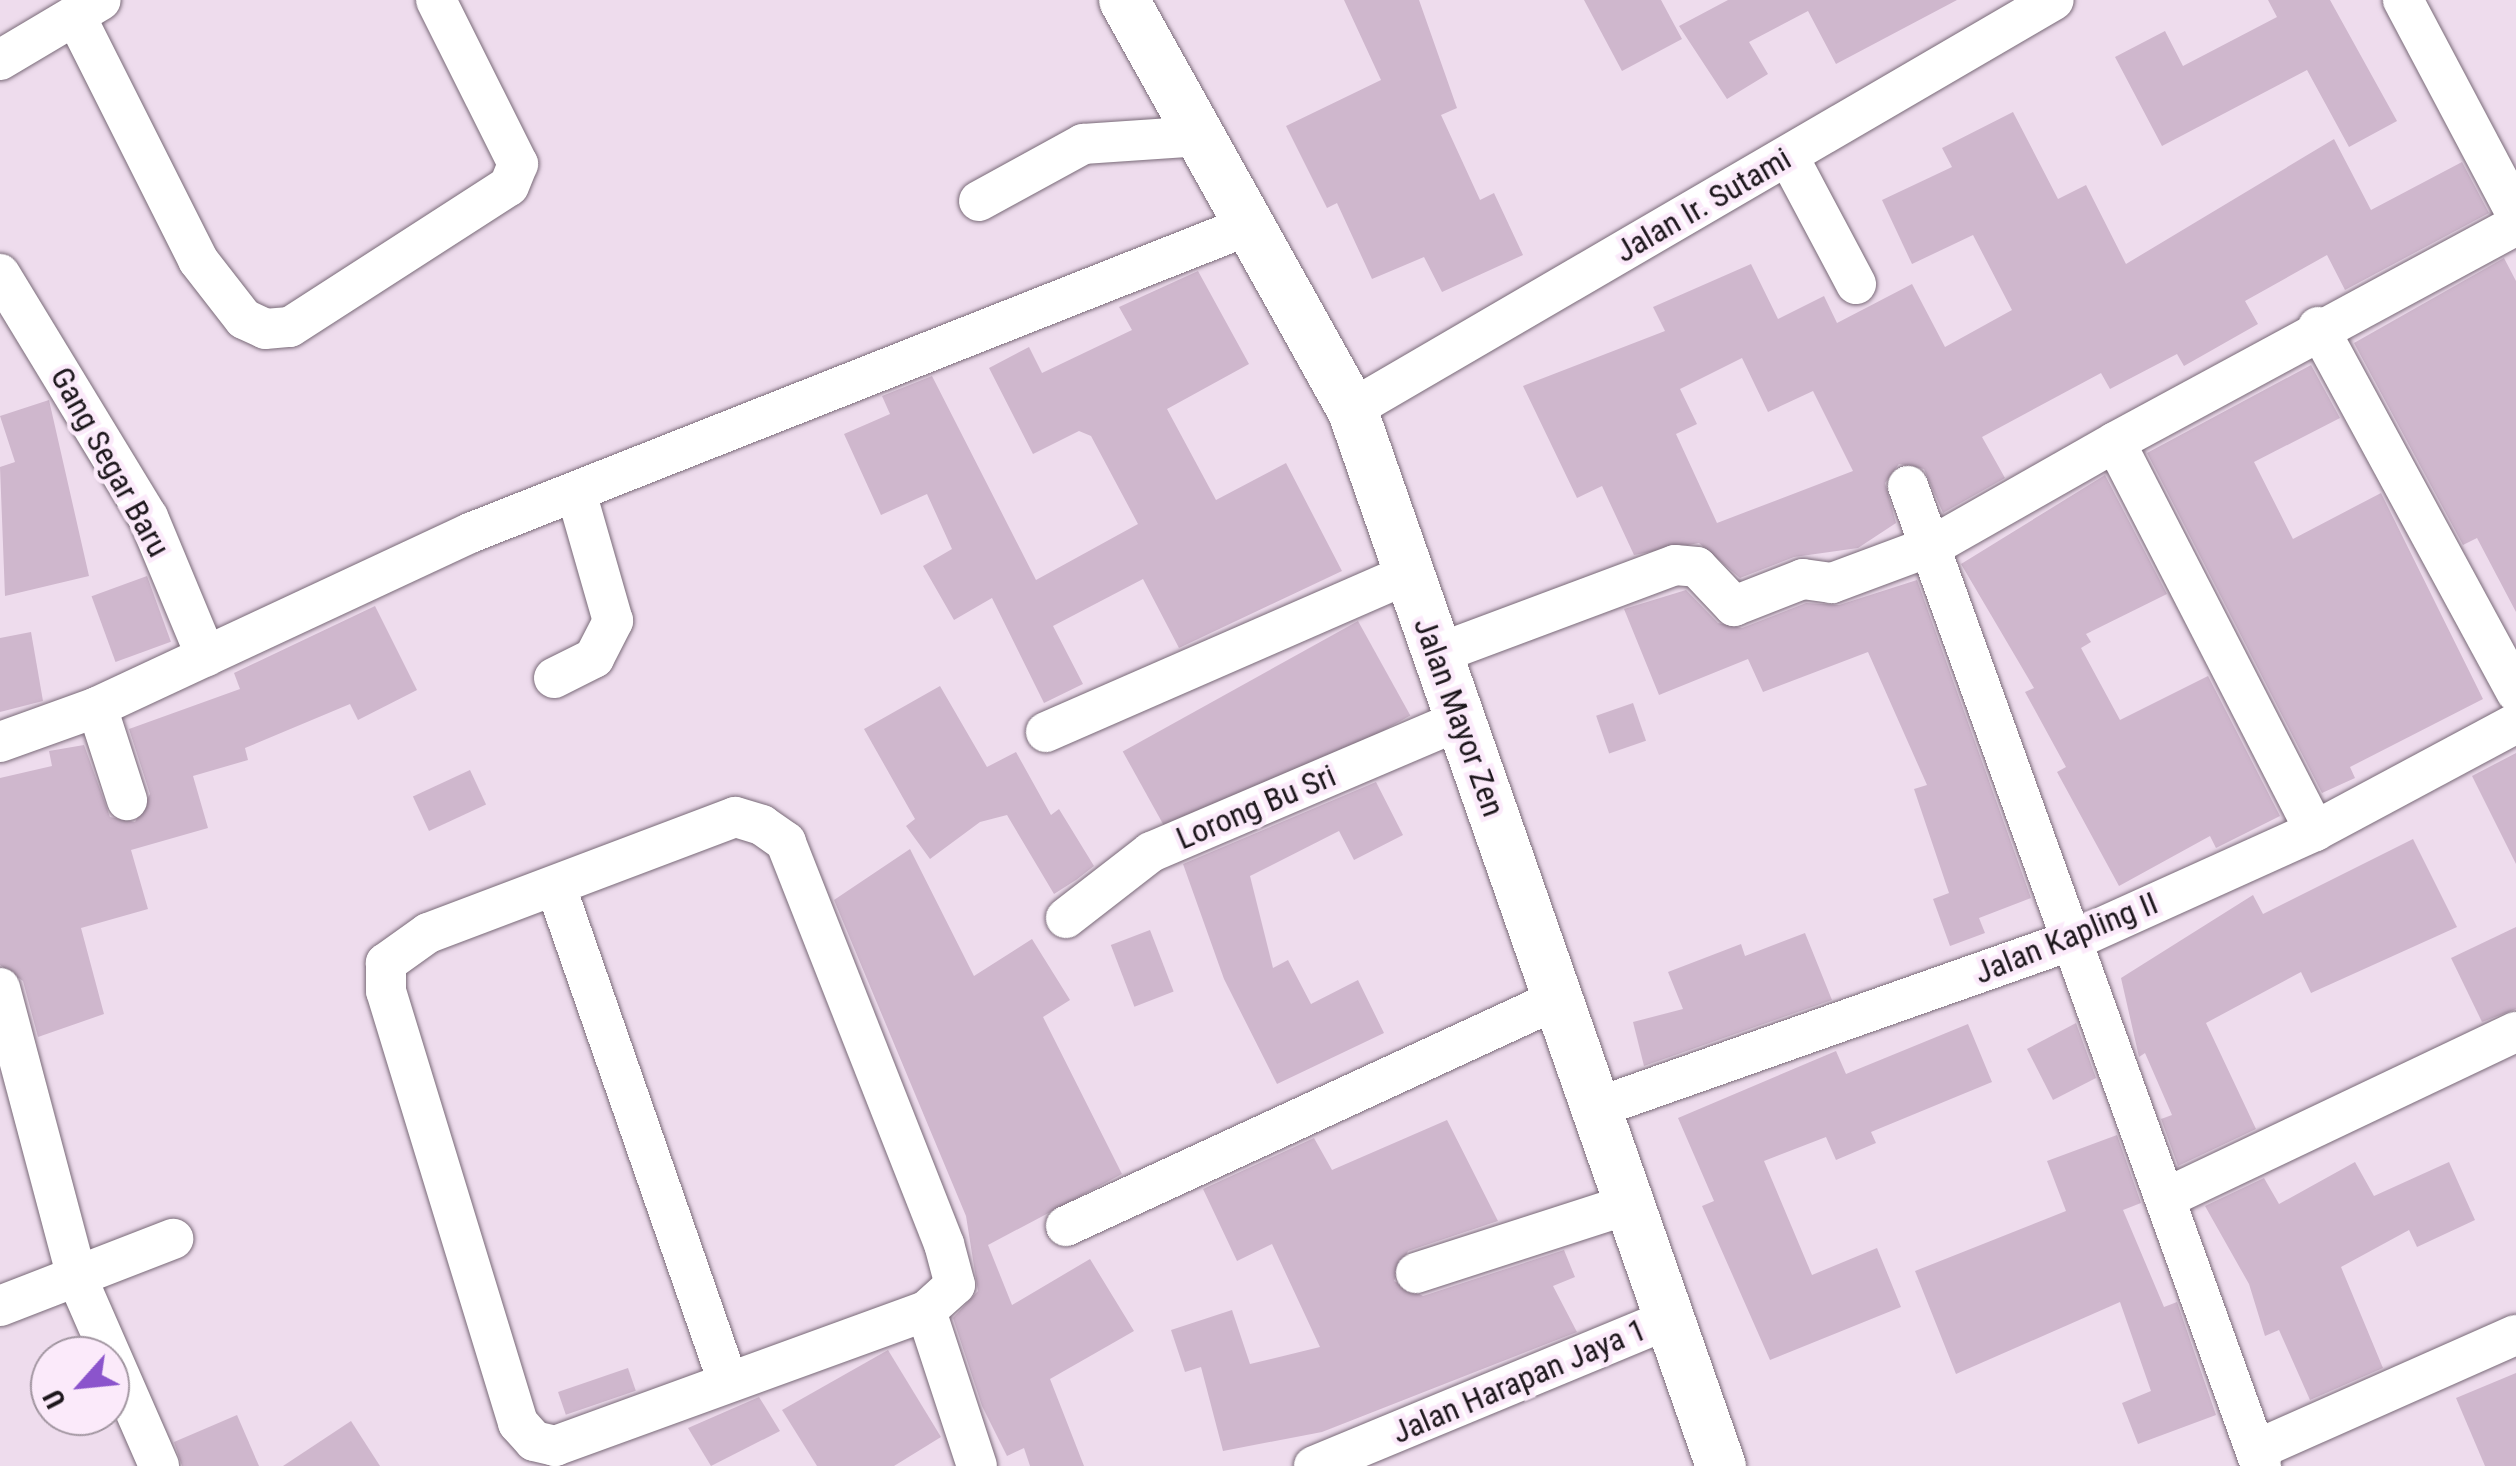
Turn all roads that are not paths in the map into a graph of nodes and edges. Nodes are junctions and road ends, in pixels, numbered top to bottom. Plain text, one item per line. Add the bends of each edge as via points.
1 (436, 0) edge
2 (1124, 0) edge
3 (2054, 0) edge
4 (2403, 0) edge
5 (89, 9) edge
6 (0, 60) edge
7 (1201, 136) junction
8 (1788, 156) junction
9 (979, 200) dead end
10 (2516, 213) edge
11 (1252, 224) junction
12 (2516, 224) edge
13 (0, 274) edge
14 (1856, 284) dead end
15 (2318, 327) junction
16 (1352, 409) junction
17 (2116, 442) junction
18 (1908, 486) dead end
19 (576, 492) junction
20 (1934, 545) junction
21 (1407, 574) junction
22 (1437, 654) junction
23 (206, 656) junction
24 (554, 678) dead end
25 (2516, 692) edge
26 (97, 707) junction
27 (1461, 720) junction
28 (2516, 723) edge
29 (1046, 732) dead end
30 (0, 742) edge
31 (127, 800) dead end
32 (2315, 831) junction
33 (557, 890) junction
34 (1066, 918) dead end
35 (2078, 938) junction
36 (0, 988) edge
37 (1558, 999) junction
38 (2516, 1032) edge
39 (1596, 1108) junction
40 (2168, 1197) junction
41 (1629, 1204) junction
42 (1066, 1226) dead end
43 (173, 1238) dead end
44 (1416, 1272) dead end
45 (76, 1278) junction
46 (0, 1306) edge
47 (926, 1311) junction
48 (1668, 1319) junction
49 (2516, 1335) edge
50 (727, 1379) junction
51 (2259, 1458) edge
52 (158, 1466) edge
53 (977, 1466) edge
54 (1314, 1466) edge
55 (1720, 1466) edge

1 - 5 street via 518,164 509,186 290,327 265,329 244,320 198,260
2 - 7 street, Jalan Mayor Zen
3 - 8 street, Jalan Ir. Sutami
4 - 10 street
5 - 6 street
7 - 9 street via 1083,144
7 - 11 street, Jalan Mayor Zen
8 - 14 street
8 - 16 street, Jalan Ir. Sutami
11 - 16 street, Jalan Mayor Zen
11 - 19 street
12 - 15 street
13 - 23 street, Gang Segar Baru via 148,517
15 - 17 street
15 - 25 street
16 - 21 street, Jalan Mayor Zen
17 - 20 street
17 - 32 street
18 - 20 street
19 - 23 street via 275,617
19 - 24 street via 612,621 594,658
20 - 22 street via 1832,583 1788,582 1734,606 1697,567 1675,565
20 - 35 street
21 - 22 street, Jalan Mayor Zen
21 - 29 street
22 - 27 street, Jalan Mayor Zen
23 - 26 street
26 - 30 street
26 - 31 street
27 - 34 street, Lorong Bu Sri via 1152,852
27 - 37 street, Jalan Mayor Zen
28 - 32 street, Jalan Kapling II
32 - 35 street, Jalan Kapling II
33 - 47 street via 735,818 786,842 944,1244 955,1286
33 - 50 street
33 - 50 street via 428,933 386,963 386,991 518,1423 534,1441 555,1446
35 - 39 street, Jalan Kapling II
35 - 40 street
36 - 45 street
37 - 39 street, Jalan Mayor Zen
37 - 42 street
38 - 40 street
39 - 41 street, Jalan Mayor Zen
40 - 51 street
41 - 44 street
41 - 48 street, Jalan Mayor Zen
43 - 45 street
45 - 46 street
45 - 52 street
47 - 50 street
47 - 53 street
48 - 54 street, Jalan Harapan Jaya 1
48 - 55 street, Jalan Mayor Zen
49 - 51 street

